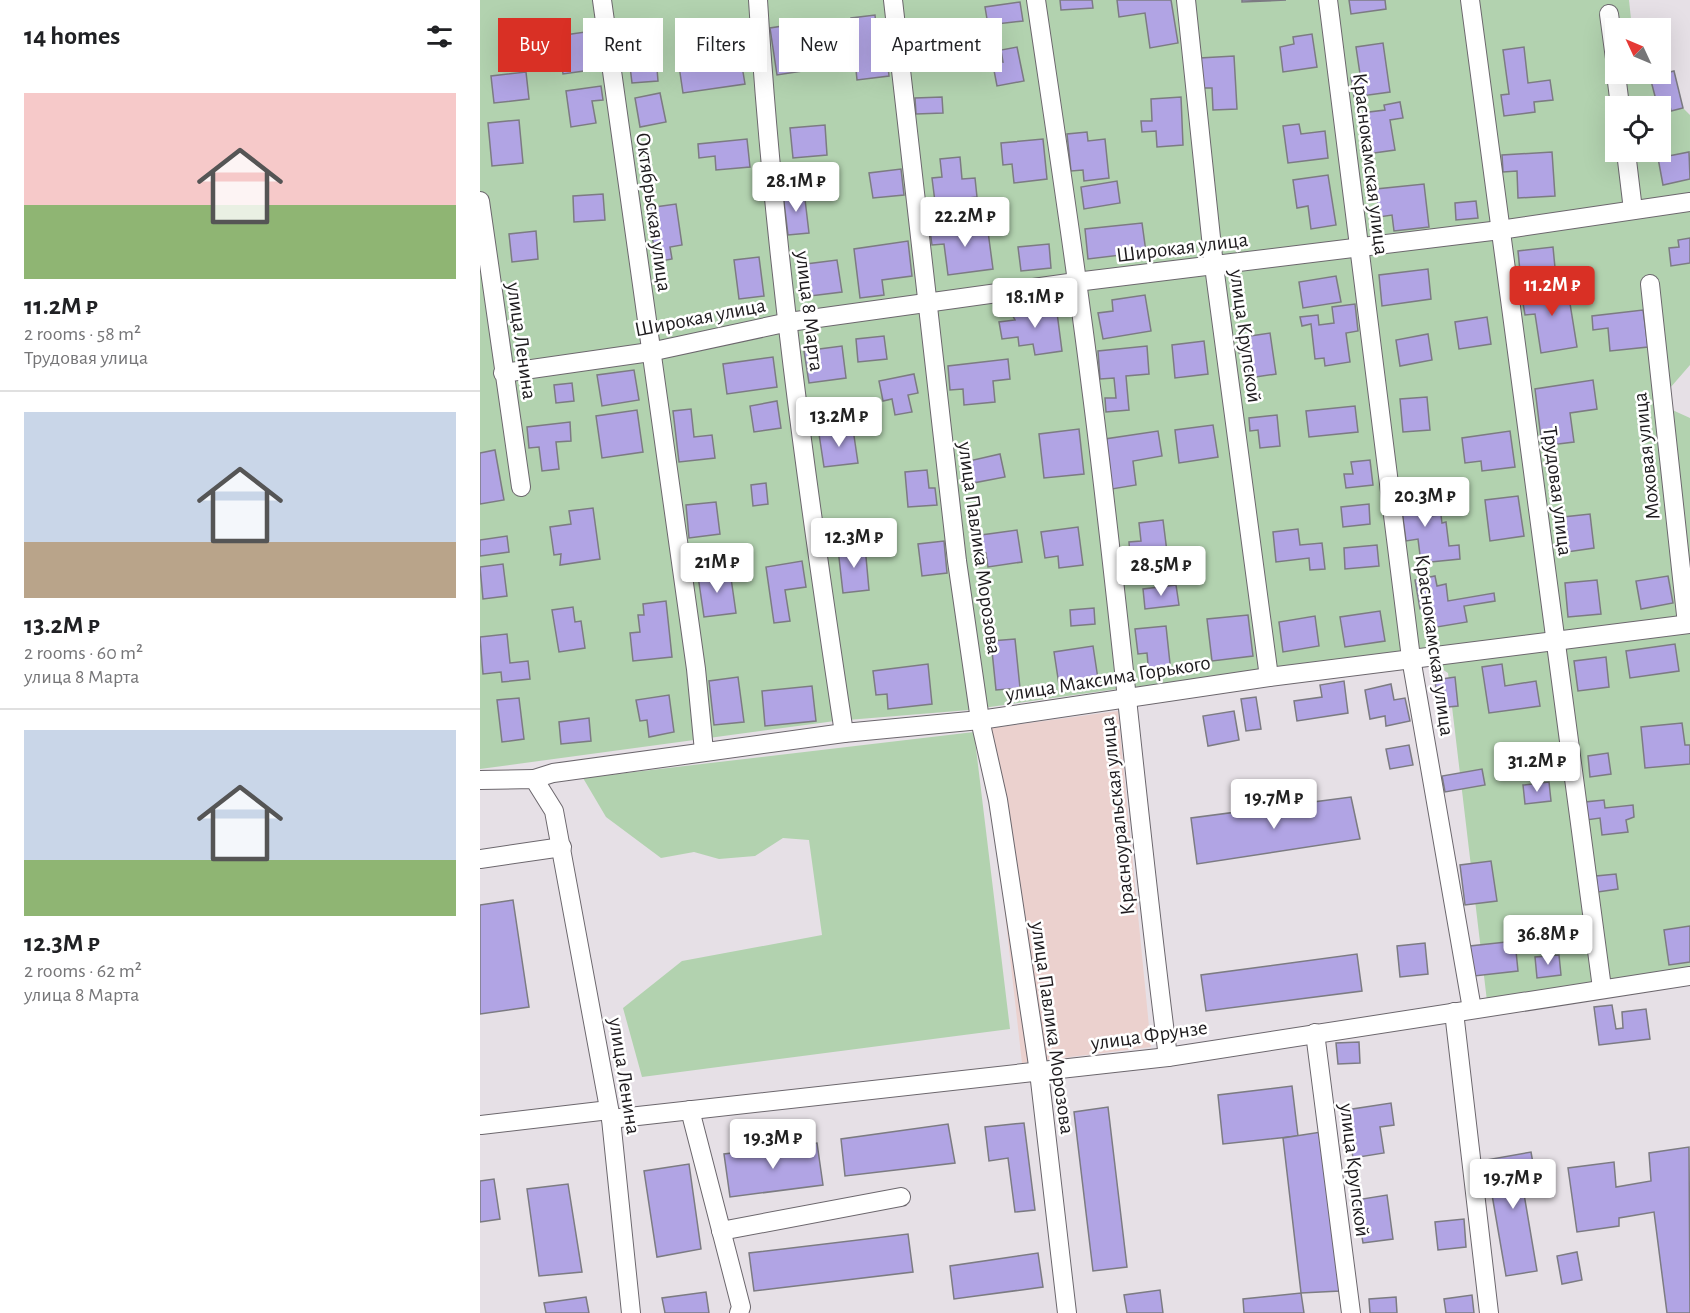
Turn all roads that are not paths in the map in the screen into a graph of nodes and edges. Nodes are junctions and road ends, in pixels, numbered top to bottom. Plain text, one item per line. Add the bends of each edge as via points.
1 (602, 0) edge
2 (758, 0) edge
3 (892, 0) edge
4 (1036, 0) edge
5 (1186, 0) edge
6 (1328, 0) edge
7 (1470, 0) edge
8 (1609, 14) dead end
9 (1610, 18) edge
10 (1627, 162) edge
11 (480, 201) edge
12 (1690, 202) edge
13 (1633, 210) junction
14 (1500, 230) junction
15 (1358, 246) junction
16 (1214, 266) junction
17 (1076, 282) junction
18 (1650, 284) dead end
19 (926, 303) junction
20 (789, 322) junction
21 (650, 352) junction
22 (503, 373) junction
23 (521, 487) dead end
24 (1689, 624) edge
25 (1555, 639) junction
26 (1411, 658) junction
27 (1269, 677) junction
28 (1128, 698) junction
29 (980, 720) junction
30 (844, 733) junction
31 (704, 751) junction
32 (534, 778) junction
33 (480, 780) edge
34 (562, 847) junction
35 (480, 859) edge
36 (1690, 976) edge
37 (1602, 988) junction
38 (1463, 1011) junction
39 (1316, 1033) junction
40 (1168, 1057) junction
41 (1040, 1072) junction
42 (690, 1110) junction
43 (610, 1114) junction
44 (481, 1125) edge
45 (901, 1197) dead end
46 (721, 1231) junction
47 (631, 1313) edge
48 (739, 1313) edge
49 (1067, 1313) edge
50 (1351, 1313) edge
51 (1489, 1313) edge

1 - 21 street, Октябрьская улица
2 - 20 street, улица 8 Марта via 767,144
3 - 19 street, улица Павлика Морозова
4 - 17 street, Красноуральская улица
5 - 16 street, улица Крупской
6 - 15 street, Краснокамская улица
7 - 14 street, Трудовая улица
8 - 9 street
10 - 13 street
11 - 22 street, улица Ленина
12 - 13 street, Широкая улица
13 - 14 street, Широкая улица
14 - 15 street, Широкая улица
14 - 25 street, Трудовая улица
15 - 16 street, Широкая улица
15 - 26 street, Краснокамская улица
16 - 17 street, Широкая улица
16 - 27 street, улица Крупской
17 - 19 street, Широкая улица
17 - 28 street, Красноуральская улица
18 - 24 street, Моховая улица
19 - 20 street, Широкая улица
19 - 29 street, улица Павлика Морозова
20 - 21 street, Широкая улица
20 - 30 street, улица 8 Марта
21 - 22 street, Широкая улица
21 - 31 street, Октябрьская улица via 696,669
22 - 23 street, улица Ленина
24 - 25 street, улица Максима Горького
25 - 26 street, улица Максима Горького
25 - 37 street, Трудовая улица
26 - 27 street, улица Максима Горького
26 - 38 street, Краснокамская улица
27 - 28 street, улица Максима Горького
28 - 29 street, улица Максима Горького
28 - 40 street, Красноуральская улица
29 - 30 street, улица Максима Горького
29 - 41 street, улица Павлика Морозова via 998,800
30 - 31 street, улица Максима Горького
31 - 32 street, улица Максима Горького
32 - 33 street, улица Максима Горького
32 - 34 street via 554,811
34 - 35 street
34 - 43 street, улица Ленина
36 - 37 street, улица Фрунзе
37 - 38 street, улица Фрунзе
38 - 39 street, улица Фрунзе
38 - 51 street, Краснокамская улица
39 - 40 street, улица Фрунзе
39 - 50 street, улица Крупской
40 - 41 street, улица Фрунзе
41 - 42 street, улица Фрунзе
41 - 49 street, улица Павлика Морозова
42 - 43 street, улица Фрунзе
42 - 46 street
43 - 44 street, улица Фрунзе
43 - 47 street, улица Ленина
45 - 46 street
46 - 48 street via 741,1307

